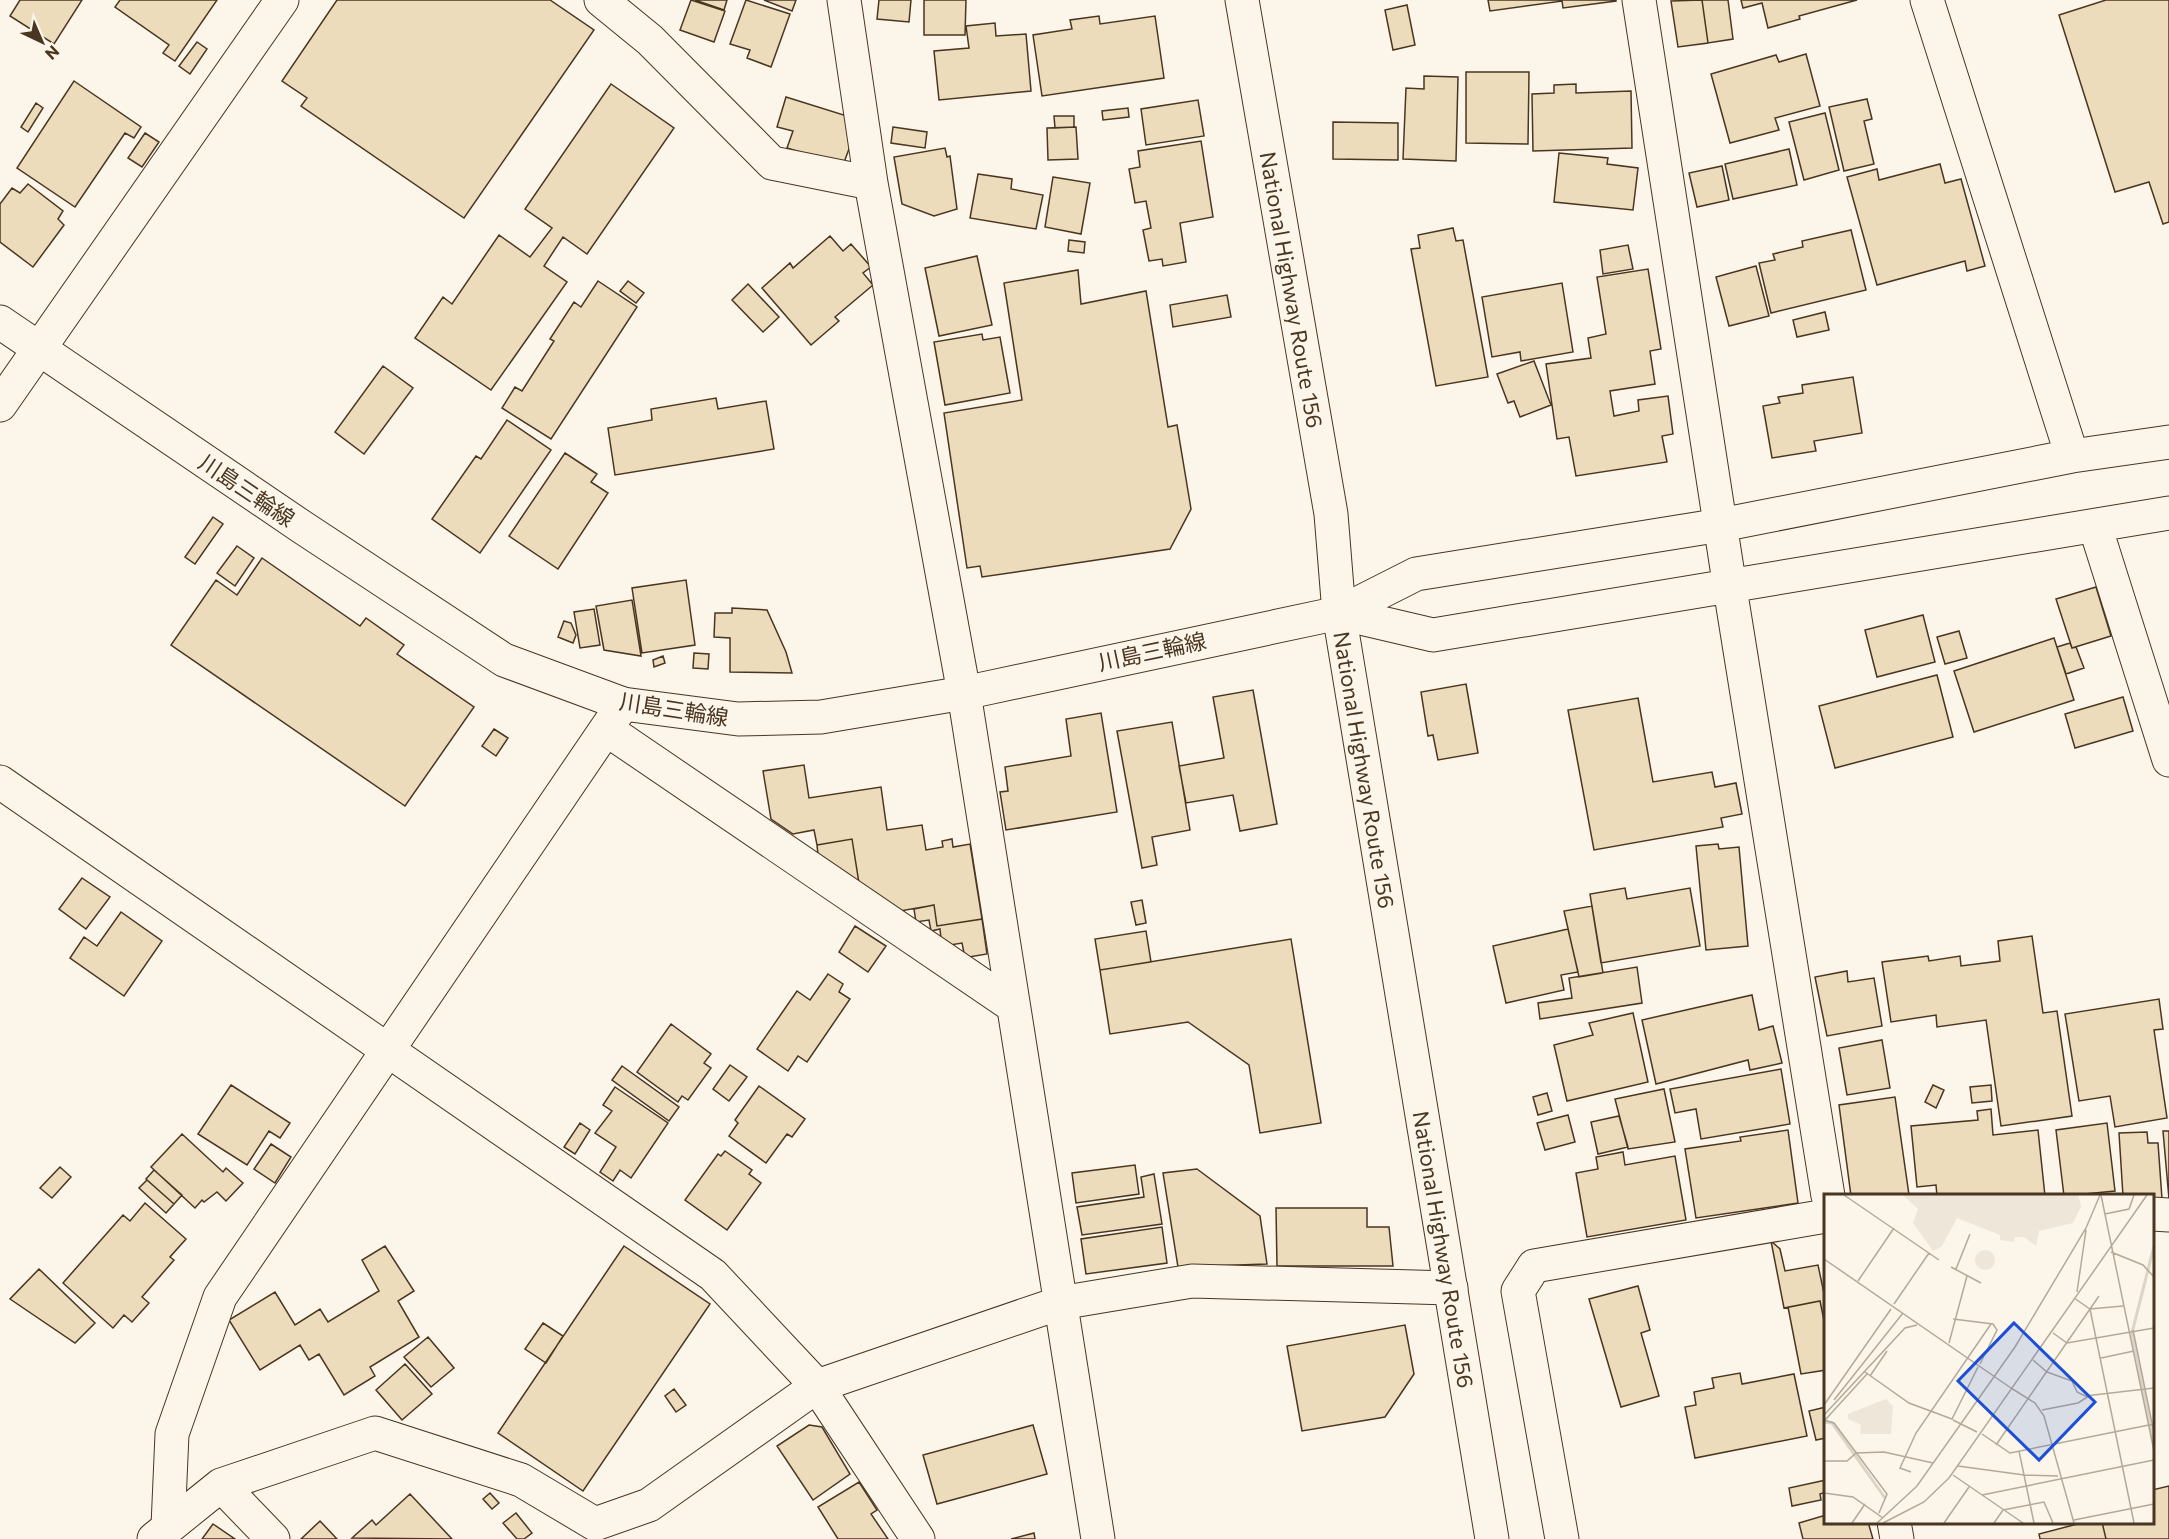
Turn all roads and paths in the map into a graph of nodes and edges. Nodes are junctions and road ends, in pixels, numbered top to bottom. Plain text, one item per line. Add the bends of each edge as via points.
1 (282, 0) edge
2 (601, 0) edge
3 (844, 0) edge
4 (1242, 0) edge
5 (1639, 0) edge
6 (1927, 0) edge
7 (871, 183) junction
8 (0, 322) edge
9 (39, 347) junction
10 (0, 405) edge
11 (2169, 442) edge
12 (2072, 456) junction
13 (2169, 513) edge
14 (1721, 525) junction
15 (2095, 526) junction
16 (1730, 588) junction
17 (1340, 613) junction
18 (964, 693) junction
19 (615, 717) junction
20 (2169, 760) edge
21 (0, 782) edge
22 (1013, 1006) junction
23 (388, 1050) junction
24 (1828, 1194) edge
25 (2154, 1214) edge
26 (2169, 1215) edge
27 (1824, 1216) edge
28 (1450, 1288) junction
29 (1060, 1303) junction
30 (817, 1386) junction
31 (221, 1485) junction
32 (1894, 1524) edge
33 (599, 1531) edge
34 (161, 1533) edge
35 (273, 1539) edge
36 (918, 1539) edge
37 (1098, 1539) edge
38 (1492, 1539) edge
39 (1562, 1539) edge
40 (1897, 1539) edge

1 - 9 main road
2 - 7 main road via 651,40 772,163
3 - 7 main road
4 - 17 main road, National Highway Route 156 via 1331,514
5 - 14 main road
6 - 12 main road
7 - 18 main road
8 - 9 main road, 川島三輪線
9 - 10 main road
9 - 19 main road, 川島三輪線 via 504,660
11 - 12 main road
12 - 14 main road
13 - 15 main road
14 - 16 main road
14 - 17 main road via 1416,574
15 - 16 main road
15 - 20 main road
16 - 17 main road via 1433,634
16 - 24 main road
17 - 18 main road, 川島三輪線
17 - 28 main road, National Highway Route 156
18 - 19 main road, 川島三輪線 via 821,717
18 - 22 main road
19 - 22 main road
19 - 23 main road
21 - 23 main road
22 - 29 main road
23 - 30 main road via 713,1275
23 - 34 main road via 220,1297 172,1434
25 - 26 main road
27 - 39 main road via 1534,1266 1518,1291
28 - 29 main road via 1192,1281
28 - 38 main road, National Highway Route 156
29 - 30 main road
29 - 37 main road
30 - 33 main road via 649,1505
30 - 36 main road
31 - 33 main road via 375,1433 521,1480
31 - 34 main road
31 - 35 main road
32 - 40 main road

